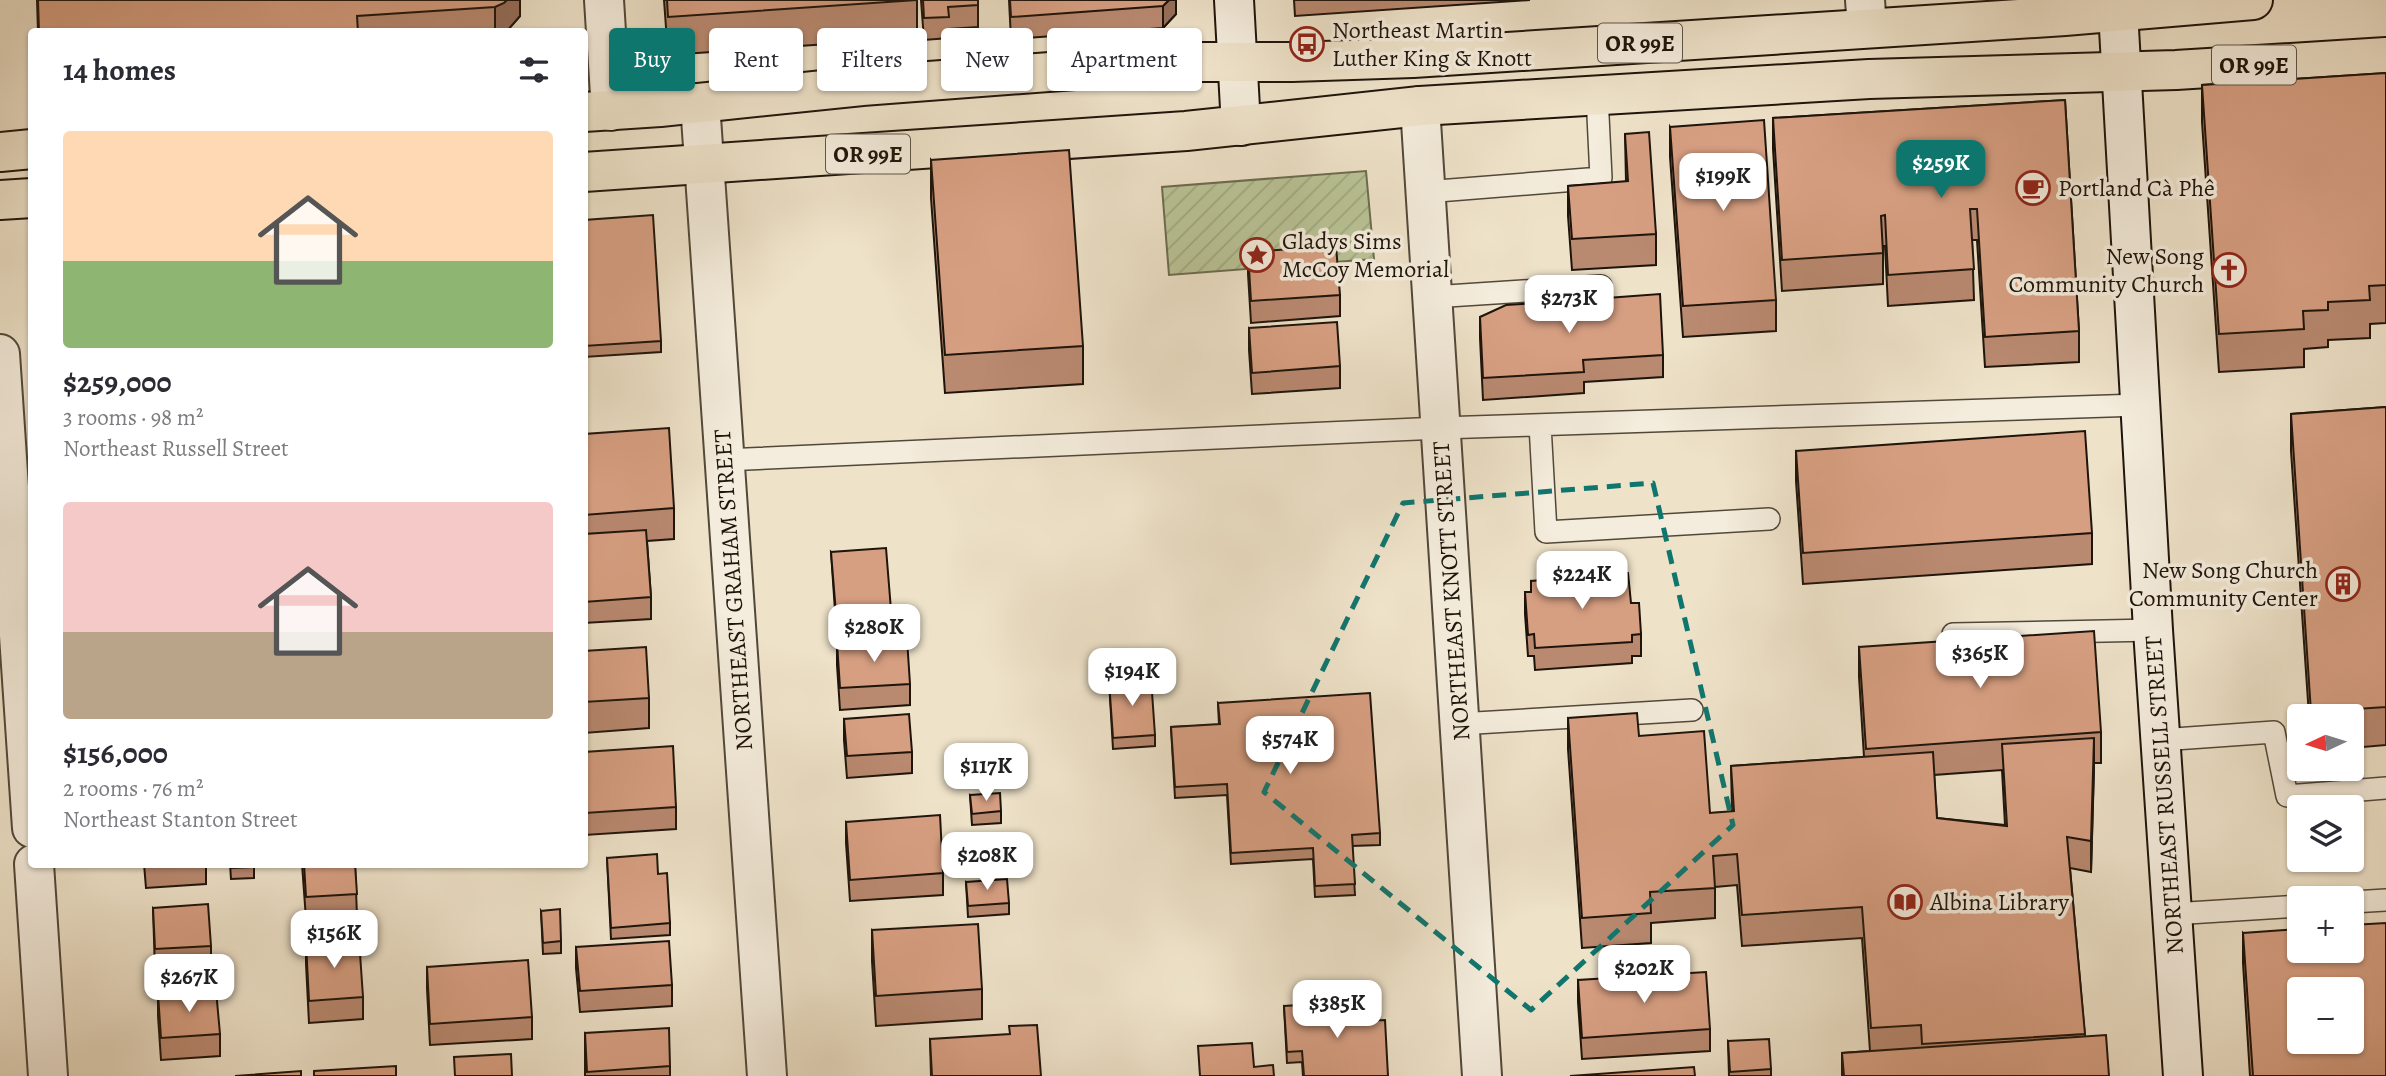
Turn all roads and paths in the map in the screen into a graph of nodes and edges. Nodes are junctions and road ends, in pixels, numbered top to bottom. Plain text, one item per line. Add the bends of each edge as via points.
1 (604, 0) edge
2 (1234, 0) edge
3 (2253, 0) edge
4 (2118, 11) junction
5 (1866, 14) edge
6 (2386, 57) edge
7 (1237, 63) junction
8 (2121, 72) junction
9 (1597, 95) junction
10 (700, 103) junction
11 (1420, 106) junction
12 (598, 111) edge
13 (1241, 126) junction
14 (28, 149) edge
15 (0, 152) edge
16 (704, 164) junction
17 (588, 172) edge
18 (1425, 192) junction
19 (28, 198) edge
20 (0, 200) edge
21 (1601, 286) dead end
22 (1432, 298) junction
23 (0, 354) edge
24 (2139, 405) junction
25 (1539, 425) junction
26 (1440, 428) junction
27 (724, 460) junction
28 (1769, 519) dead end
29 (2153, 631) junction
30 (1953, 634) dead end
31 (1692, 710) dead end
32 (1459, 724) junction
33 (2160, 740) junction
34 (28, 769) edge
35 (2386, 788) edge
36 (34, 868) edge
37 (2386, 900) edge
38 (2364, 901) edge
39 (2287, 907) edge
40 (2172, 914) junction
41 (48, 1076) edge
42 (767, 1076) edge
43 (1482, 1076) edge
44 (2183, 1076) edge

1 - 12 street
2 - 7 street
3 - 4 main road, OR 99E
4 - 5 main road, OR 99E
4 - 8 street, NORTHEAST RUSSELL STREET
5 - 7 main road, OR 99E via 1413,58
6 - 8 main road, OR 99E
7 - 10 main road, OR 99E via 1182,62 1044,72
7 - 13 street
8 - 9 main road, OR 99E via 1869,79
8 - 24 street, NORTHEAST RUSSELL STREET
9 - 11 main road, OR 99E
9 - 18 lane via 1601,177
10 - 12 main road, OR 99E
10 - 16 street, NORTHEAST GRAHAM STREET
11 - 13 main road, OR 99E
11 - 18 street, NORTHEAST KNOTT STREET
13 - 16 main road, OR 99E
14 - 15 main road
16 - 17 main road, OR 99E
16 - 27 street, NORTHEAST GRAHAM STREET
18 - 22 street, NORTHEAST KNOTT STREET
19 - 20 main road
21 - 22 lane
22 - 26 street, NORTHEAST KNOTT STREET
23 - 34 street
24 - 25 lane
24 - 29 street, NORTHEAST RUSSELL STREET
25 - 26 lane
25 - 28 lane via 1546,531
26 - 27 lane
26 - 32 street, NORTHEAST KNOTT STREET
27 - 42 street, NORTHEAST GRAHAM STREET
29 - 30 lane
29 - 33 street, NORTHEAST RUSSELL STREET
31 - 32 lane
32 - 43 street, NORTHEAST KNOTT STREET
33 - 35 lane via 2274,732 2287,796
33 - 40 street, NORTHEAST RUSSELL STREET
36 - 41 street
37 - 38 lane
39 - 40 lane
40 - 44 street, NORTHEAST RUSSELL STREET

